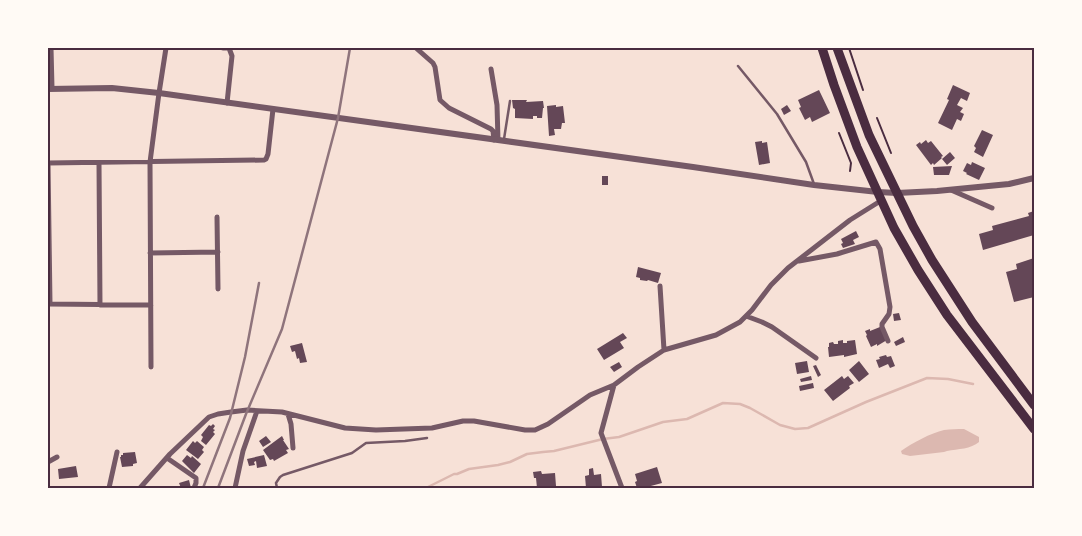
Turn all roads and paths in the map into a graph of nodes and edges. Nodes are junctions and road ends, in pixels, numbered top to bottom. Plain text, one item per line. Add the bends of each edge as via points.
1 (52, 48) edge
2 (166, 48) edge
3 (222, 48) edge
4 (416, 48) edge
5 (822, 48) edge
6 (837, 48) edge
7 (849, 48) edge
8 (738, 66) dead end
9 (490, 69) dead end
10 (50, 88) edge
11 (158, 93) junction
12 (866, 98) dead end
13 (510, 101) dead end
14 (227, 103) junction
15 (273, 109) junction
16 (877, 118) dead end
17 (839, 133) dead end
18 (499, 140) junction
19 (891, 153) dead end
20 (99, 162) junction
21 (150, 162) junction
22 (48, 163) edge
23 (850, 171) dead end
24 (1034, 178) edge
25 (814, 185) junction
26 (950, 190) junction
27 (897, 194) junction
28 (880, 196) junction
29 (992, 208) dead end
30 (217, 217) dead end
31 (218, 252) junction
32 (150, 253) junction
33 (796, 262) junction
34 (660, 286) dead end
35 (218, 289) dead end
36 (49, 304) edge
37 (100, 305) junction
38 (151, 305) junction
39 (746, 316) junction
40 (888, 341) dead end
41 (664, 350) junction
42 (816, 358) dead end
43 (151, 366) dead end
44 (614, 385) junction
45 (1034, 405) edge
46 (257, 411) junction
47 (288, 414) junction
48 (1034, 429) edge
49 (426, 438) dead end
50 (293, 448) dead end
51 (117, 452) dead end
52 (57, 457) dead end
53 (167, 458) junction
54 (48, 462) edge
55 (110, 488) edge
56 (140, 488) edge
57 (194, 488) edge
58 (236, 488) edge
59 (278, 488) edge
60 (622, 488) edge

1 - 10 street
2 - 11 street
3 - 14 street via 229,48 232,56
4 - 18 street via 435,67 440,100 493,131
5 - 28 highway via 857,147
6 - 27 highway via 869,135
7 - 12 path
8 - 25 lane via 777,114 806,162
9 - 18 street
10 - 11 street via 112,88
11 - 14 street
11 - 21 street
13 - 18 lane
14 - 15 street
15 - 18 street
15 - 21 street via 268,154 264,160
16 - 19 path
17 - 23 path via 851,163
18 - 25 street
20 - 21 street
20 - 22 street
20 - 37 street
21 - 32 street
22 - 36 street
24 - 26 street
25 - 28 street
26 - 27 street
26 - 29 street
27 - 28 street
27 - 45 highway via 932,260 972,322
28 - 33 street
28 - 48 highway via 894,228 947,315
30 - 31 street
31 - 32 street
31 - 35 street
32 - 38 street
33 - 39 street via 771,285
33 - 40 street via 876,242 890,307 890,314 882,324
34 - 41 street
36 - 37 street
37 - 38 street
38 - 43 street
39 - 41 street via 716,335
39 - 42 street via 772,326
41 - 44 street
44 - 47 street via 590,395 534,430 474,421 432,428 345,428
44 - 60 street via 601,433
46 - 47 street
46 - 53 street via 209,417
46 - 58 street via 243,451
47 - 50 street
49 - 59 lane via 366,443 352,454 283,475 276,483
51 - 55 street
52 - 54 street
53 - 56 street
53 - 57 street via 196,478

